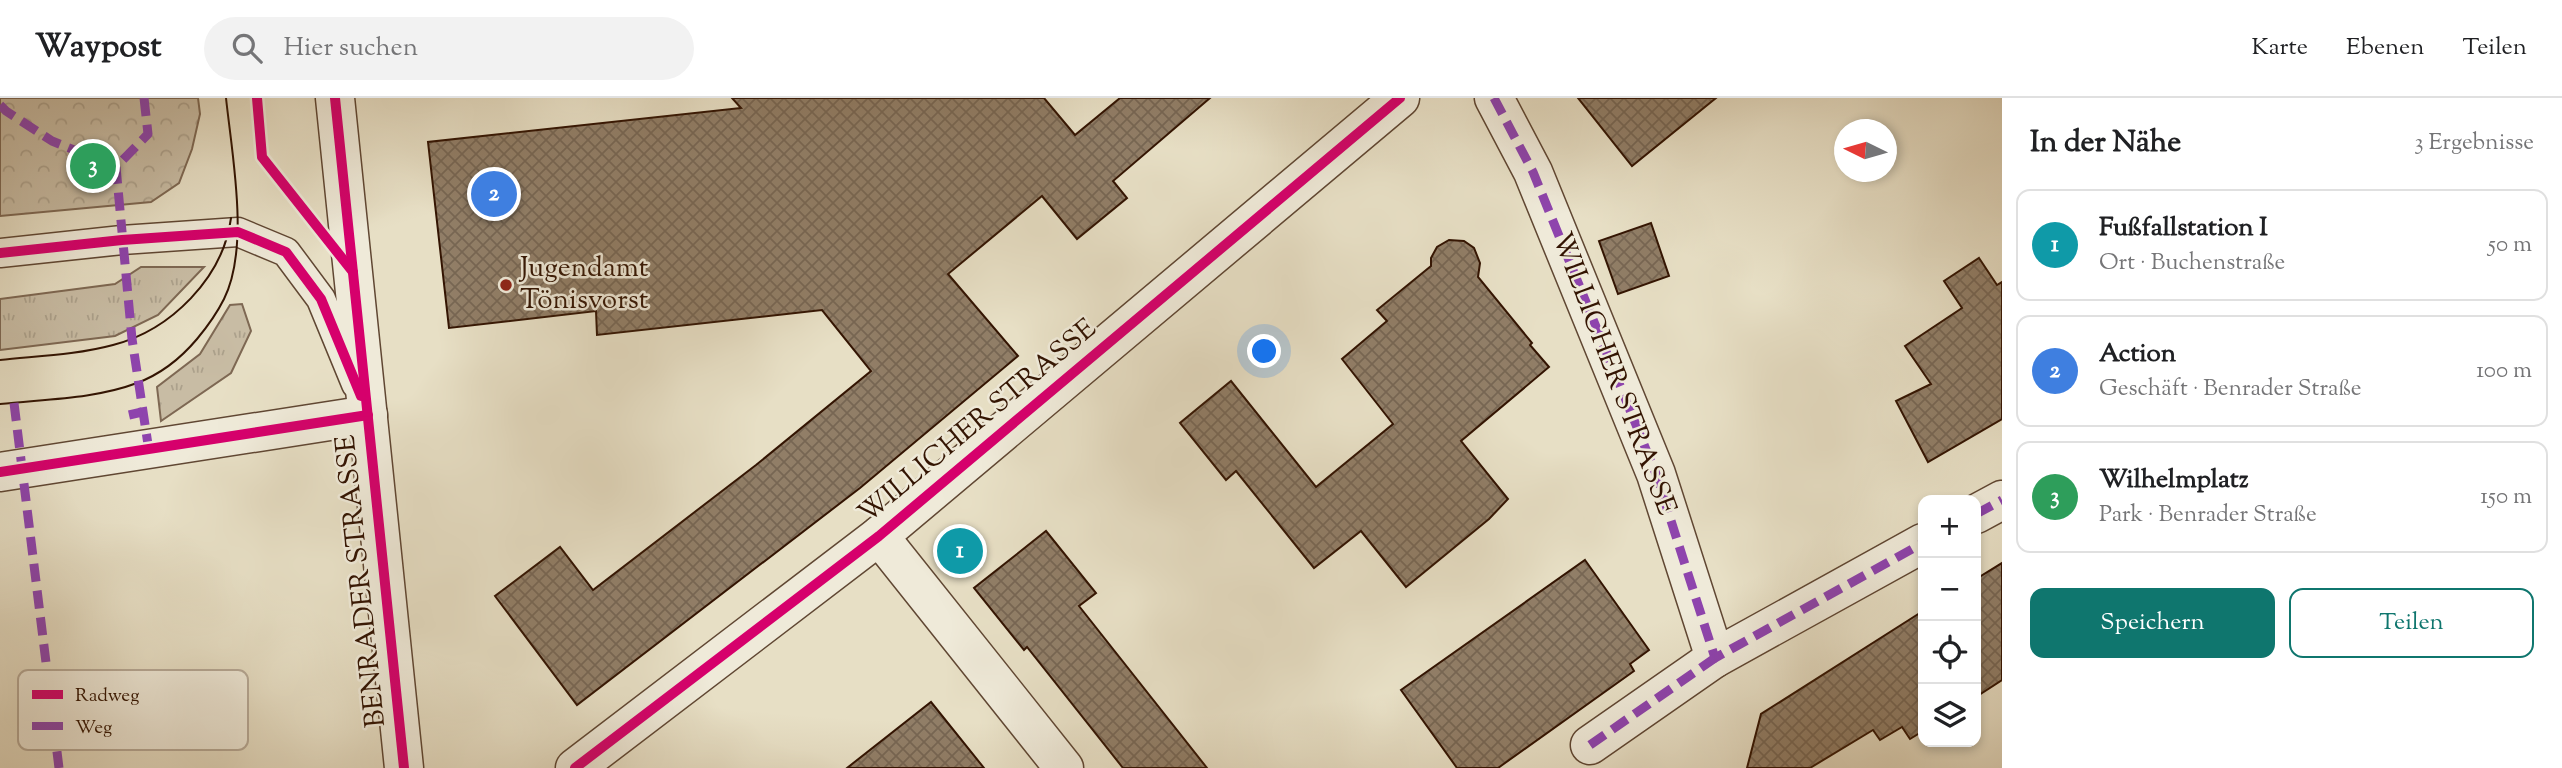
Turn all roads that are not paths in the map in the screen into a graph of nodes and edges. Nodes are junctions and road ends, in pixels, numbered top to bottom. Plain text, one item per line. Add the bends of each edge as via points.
1 (335, 98) edge
2 (1400, 98) edge
3 (1494, 98) edge
4 (0, 253) edge
5 (369, 415) junction
6 (0, 472) edge
7 (2002, 500) edge
8 (1981, 511) edge
9 (879, 536) junction
10 (1918, 546) edge
11 (1715, 658) junction
12 (1590, 745) dead end
13 (404, 768) edge
14 (575, 768) edge
15 (1064, 768) edge

1 - 5 street, BENRADER STRASSE
2 - 9 street, WILLICHER STRASSE
3 - 11 street, WILLICHER STRASSE via 1534,172 1656,474
4 - 5 lane via 229,232 286,253 321,299
5 - 6 street
5 - 13 street, BENRADER STRASSE
7 - 8 street
9 - 14 street, WILLICHER STRASSE
9 - 15 street
10 - 11 street
11 - 12 street

